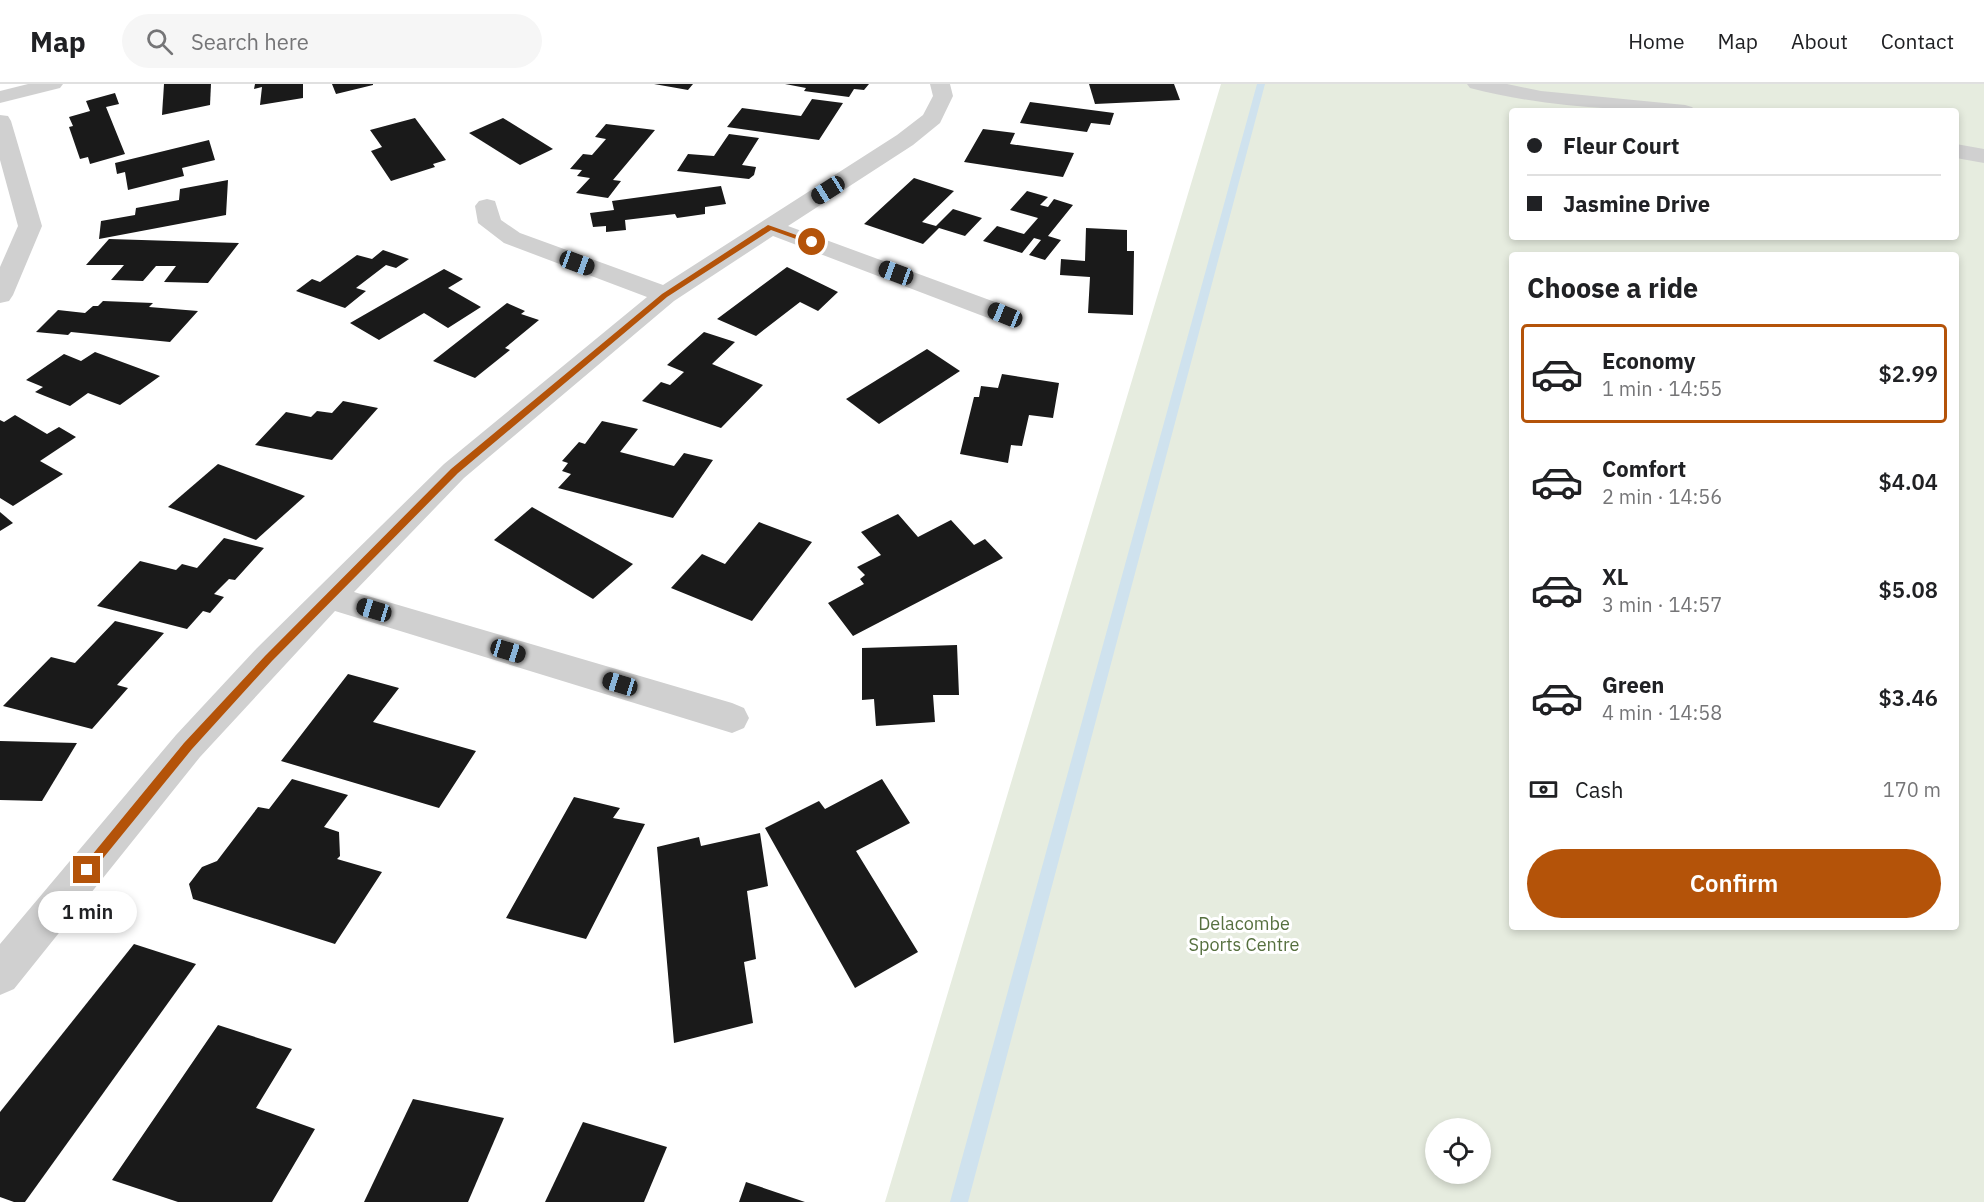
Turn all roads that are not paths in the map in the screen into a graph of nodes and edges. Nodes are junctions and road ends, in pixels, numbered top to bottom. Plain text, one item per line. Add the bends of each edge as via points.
1 (53, 84) edge
2 (940, 84) edge
3 (1477, 84) edge
4 (0, 97) edge
5 (1654, 108) edge
6 (0, 121) edge
7 (1959, 152) edge
8 (1984, 156) edge
9 (487, 206) dead end
10 (770, 227) junction
11 (0, 295) edge
12 (665, 296) junction
13 (1005, 315) dead end
14 (329, 597) junction
15 (732, 718) dead end
16 (0, 975) edge

1 - 4 street
2 - 10 street via 943,96 932,118 905,141
3 - 5 street via 1541,97
6 - 11 street via 30,225
7 - 8 street
9 - 12 street via 490,223 512,238
10 - 12 street
10 - 13 street
12 - 14 street via 454,471
14 - 15 street
14 - 16 street via 188,746

